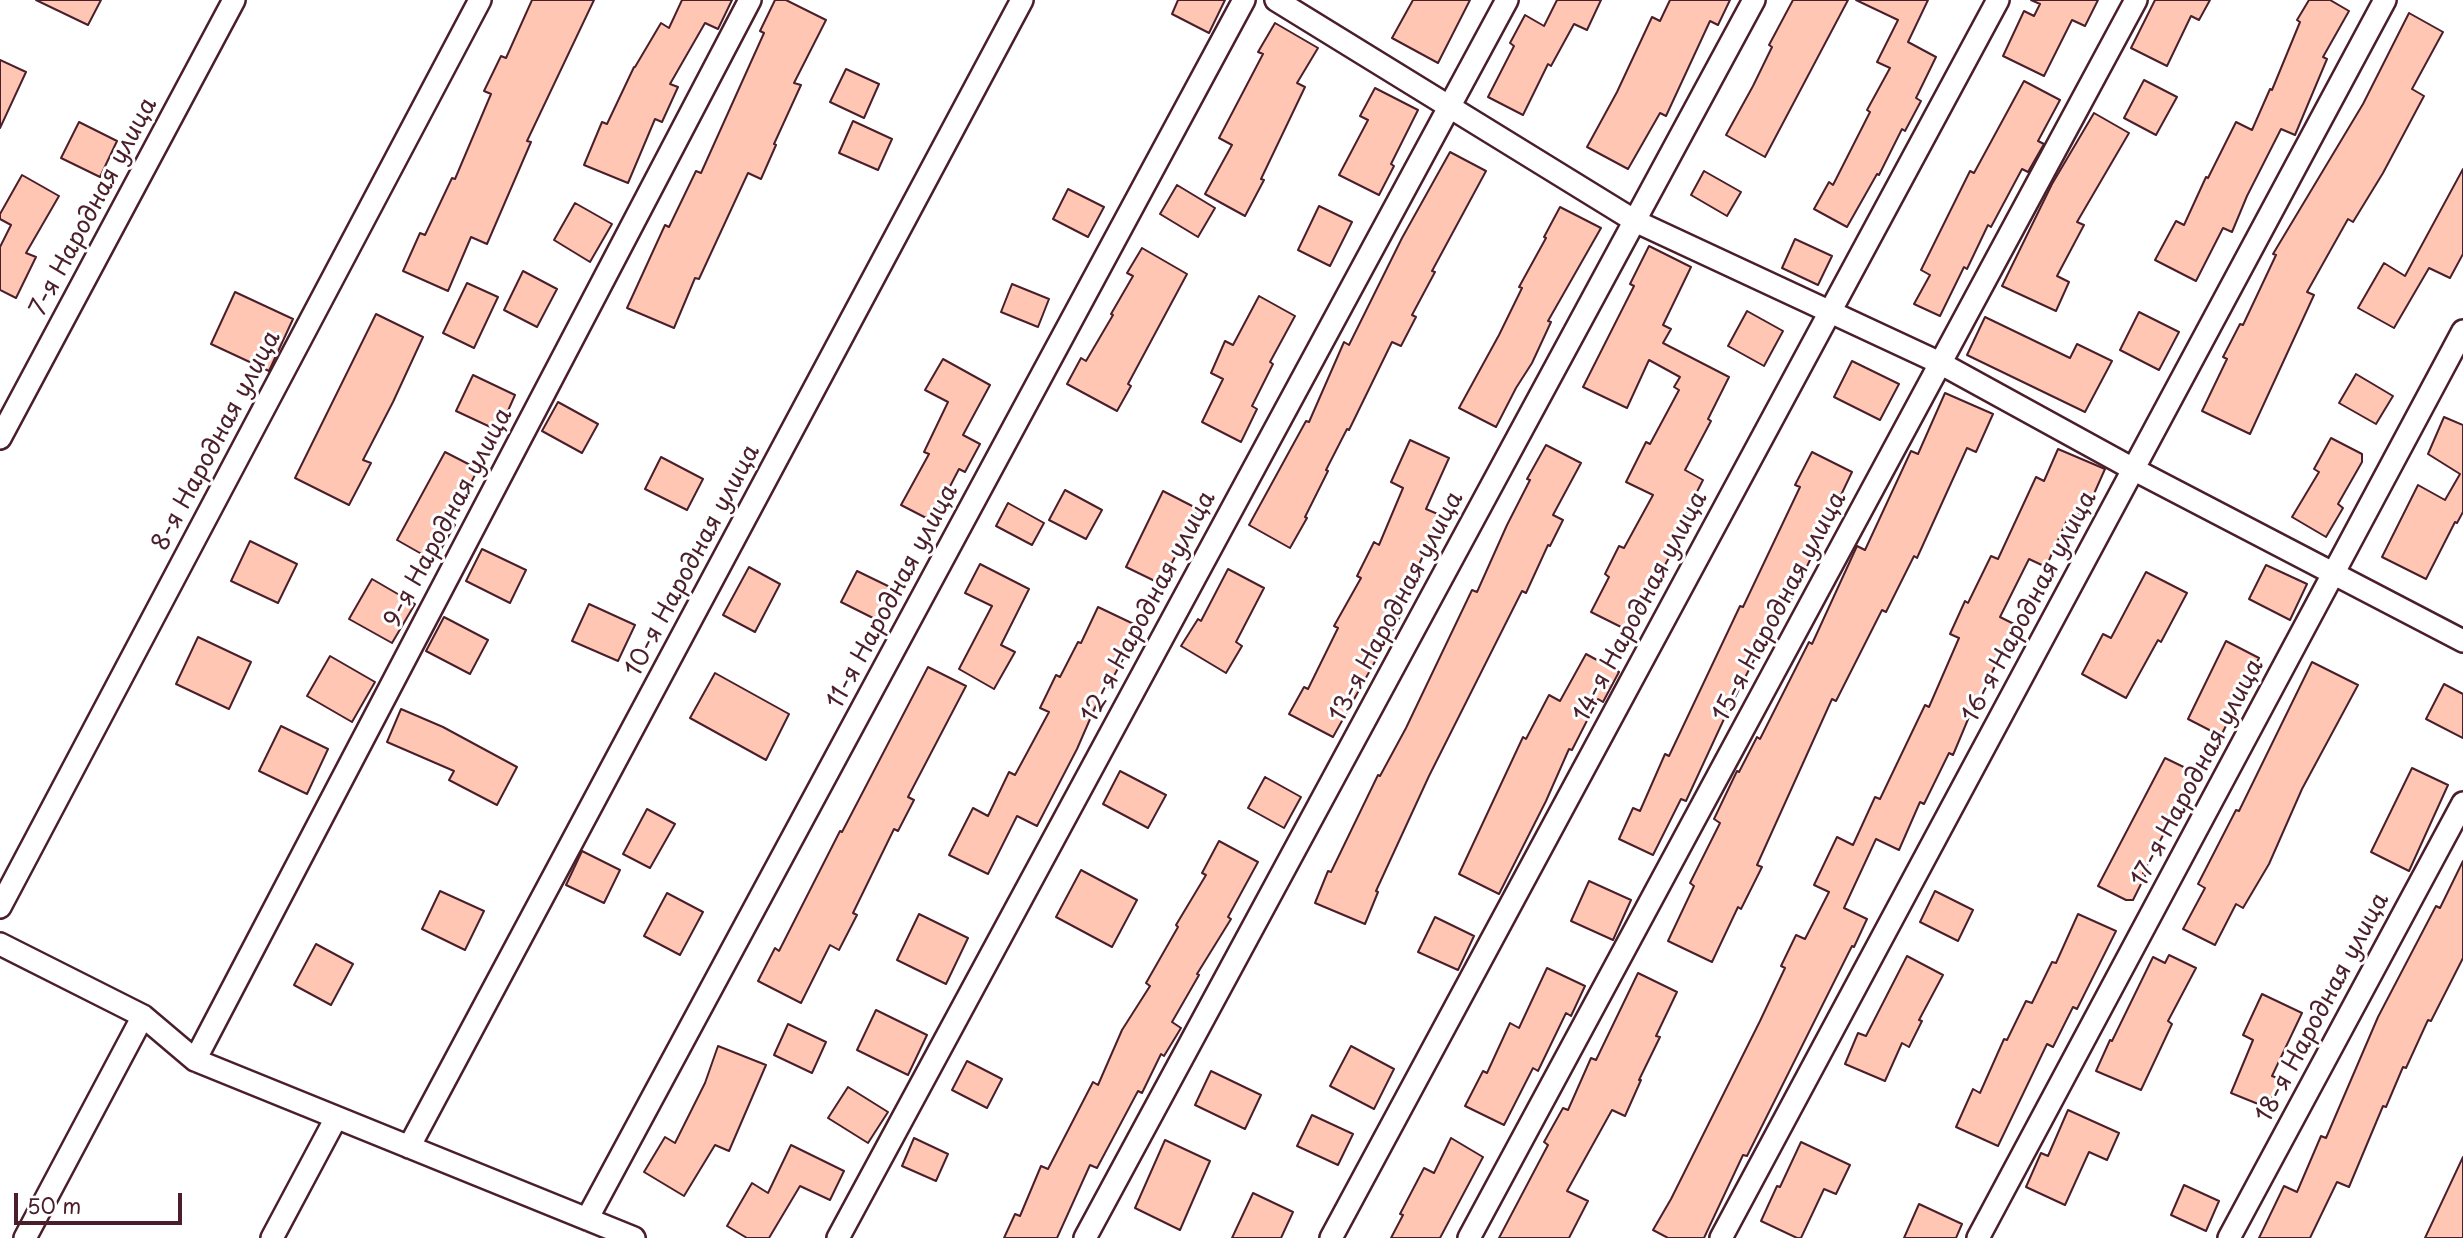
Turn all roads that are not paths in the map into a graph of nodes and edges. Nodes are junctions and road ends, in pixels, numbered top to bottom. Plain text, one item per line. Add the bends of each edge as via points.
1 (234, 0) edge
2 (480, 0) edge
3 (750, 0) edge
4 (1022, 0) edge
5 (1244, 0) edge
6 (1276, 0) edge
7 (1507, 0) edge
8 (1754, 0) edge
9 (1998, 0) edge
10 (2136, 0) edge
11 (2385, 0) edge
12 (1450, 106) junction
13 (1635, 221) junction
14 (1830, 311) junction
15 (2463, 331) edge
16 (1940, 363) junction
17 (0, 438) edge
18 (2133, 469) junction
19 (2335, 573) junction
20 (2463, 642) edge
21 (2463, 803) edge
22 (0, 907) edge
23 (0, 944) edge
24 (143, 1016) junction
25 (195, 1060) junction
26 (336, 1118) junction
27 (410, 1147) junction
28 (587, 1219) junction
29 (25, 1238) edge
30 (272, 1238) edge
31 (634, 1238) edge
32 (838, 1238) edge
33 (1085, 1238) edge
34 (1331, 1238) edge
35 (1469, 1238) edge
36 (1721, 1238) edge
37 (1978, 1238) edge
38 (2229, 1238) edge

1 - 17 street, 7-я Народная улица
2 - 22 street, 8-я Народная улица
3 - 25 street, 9-я Народная улица
4 - 27 street, 10-я Народная улица
5 - 28 street, 11-я Народная улица
6 - 12 street
7 - 12 street, 12-я Народная улица
8 - 13 street, 13-я Народная улица
9 - 14 street, 14-я Народная улица
10 - 16 street, 15-я Народная улица
11 - 18 street, 16-я Народная улица
12 - 13 street
12 - 32 street, 12-я Народная улица
13 - 14 street
13 - 33 street, 13-я Народная улица
14 - 16 street
14 - 34 street, 14-я Народная улица
15 - 19 street, 17-я Народная улица
16 - 18 street
16 - 35 street, 15-я Народная улица
18 - 19 street
18 - 36 street, 16-я Народная улица
19 - 20 street
19 - 37 street, 17-я Народная улица
21 - 38 street, 18-я Народная улица
23 - 24 street
24 - 25 street
24 - 29 street
25 - 26 street
26 - 27 street
26 - 30 street
27 - 28 street
28 - 31 street

